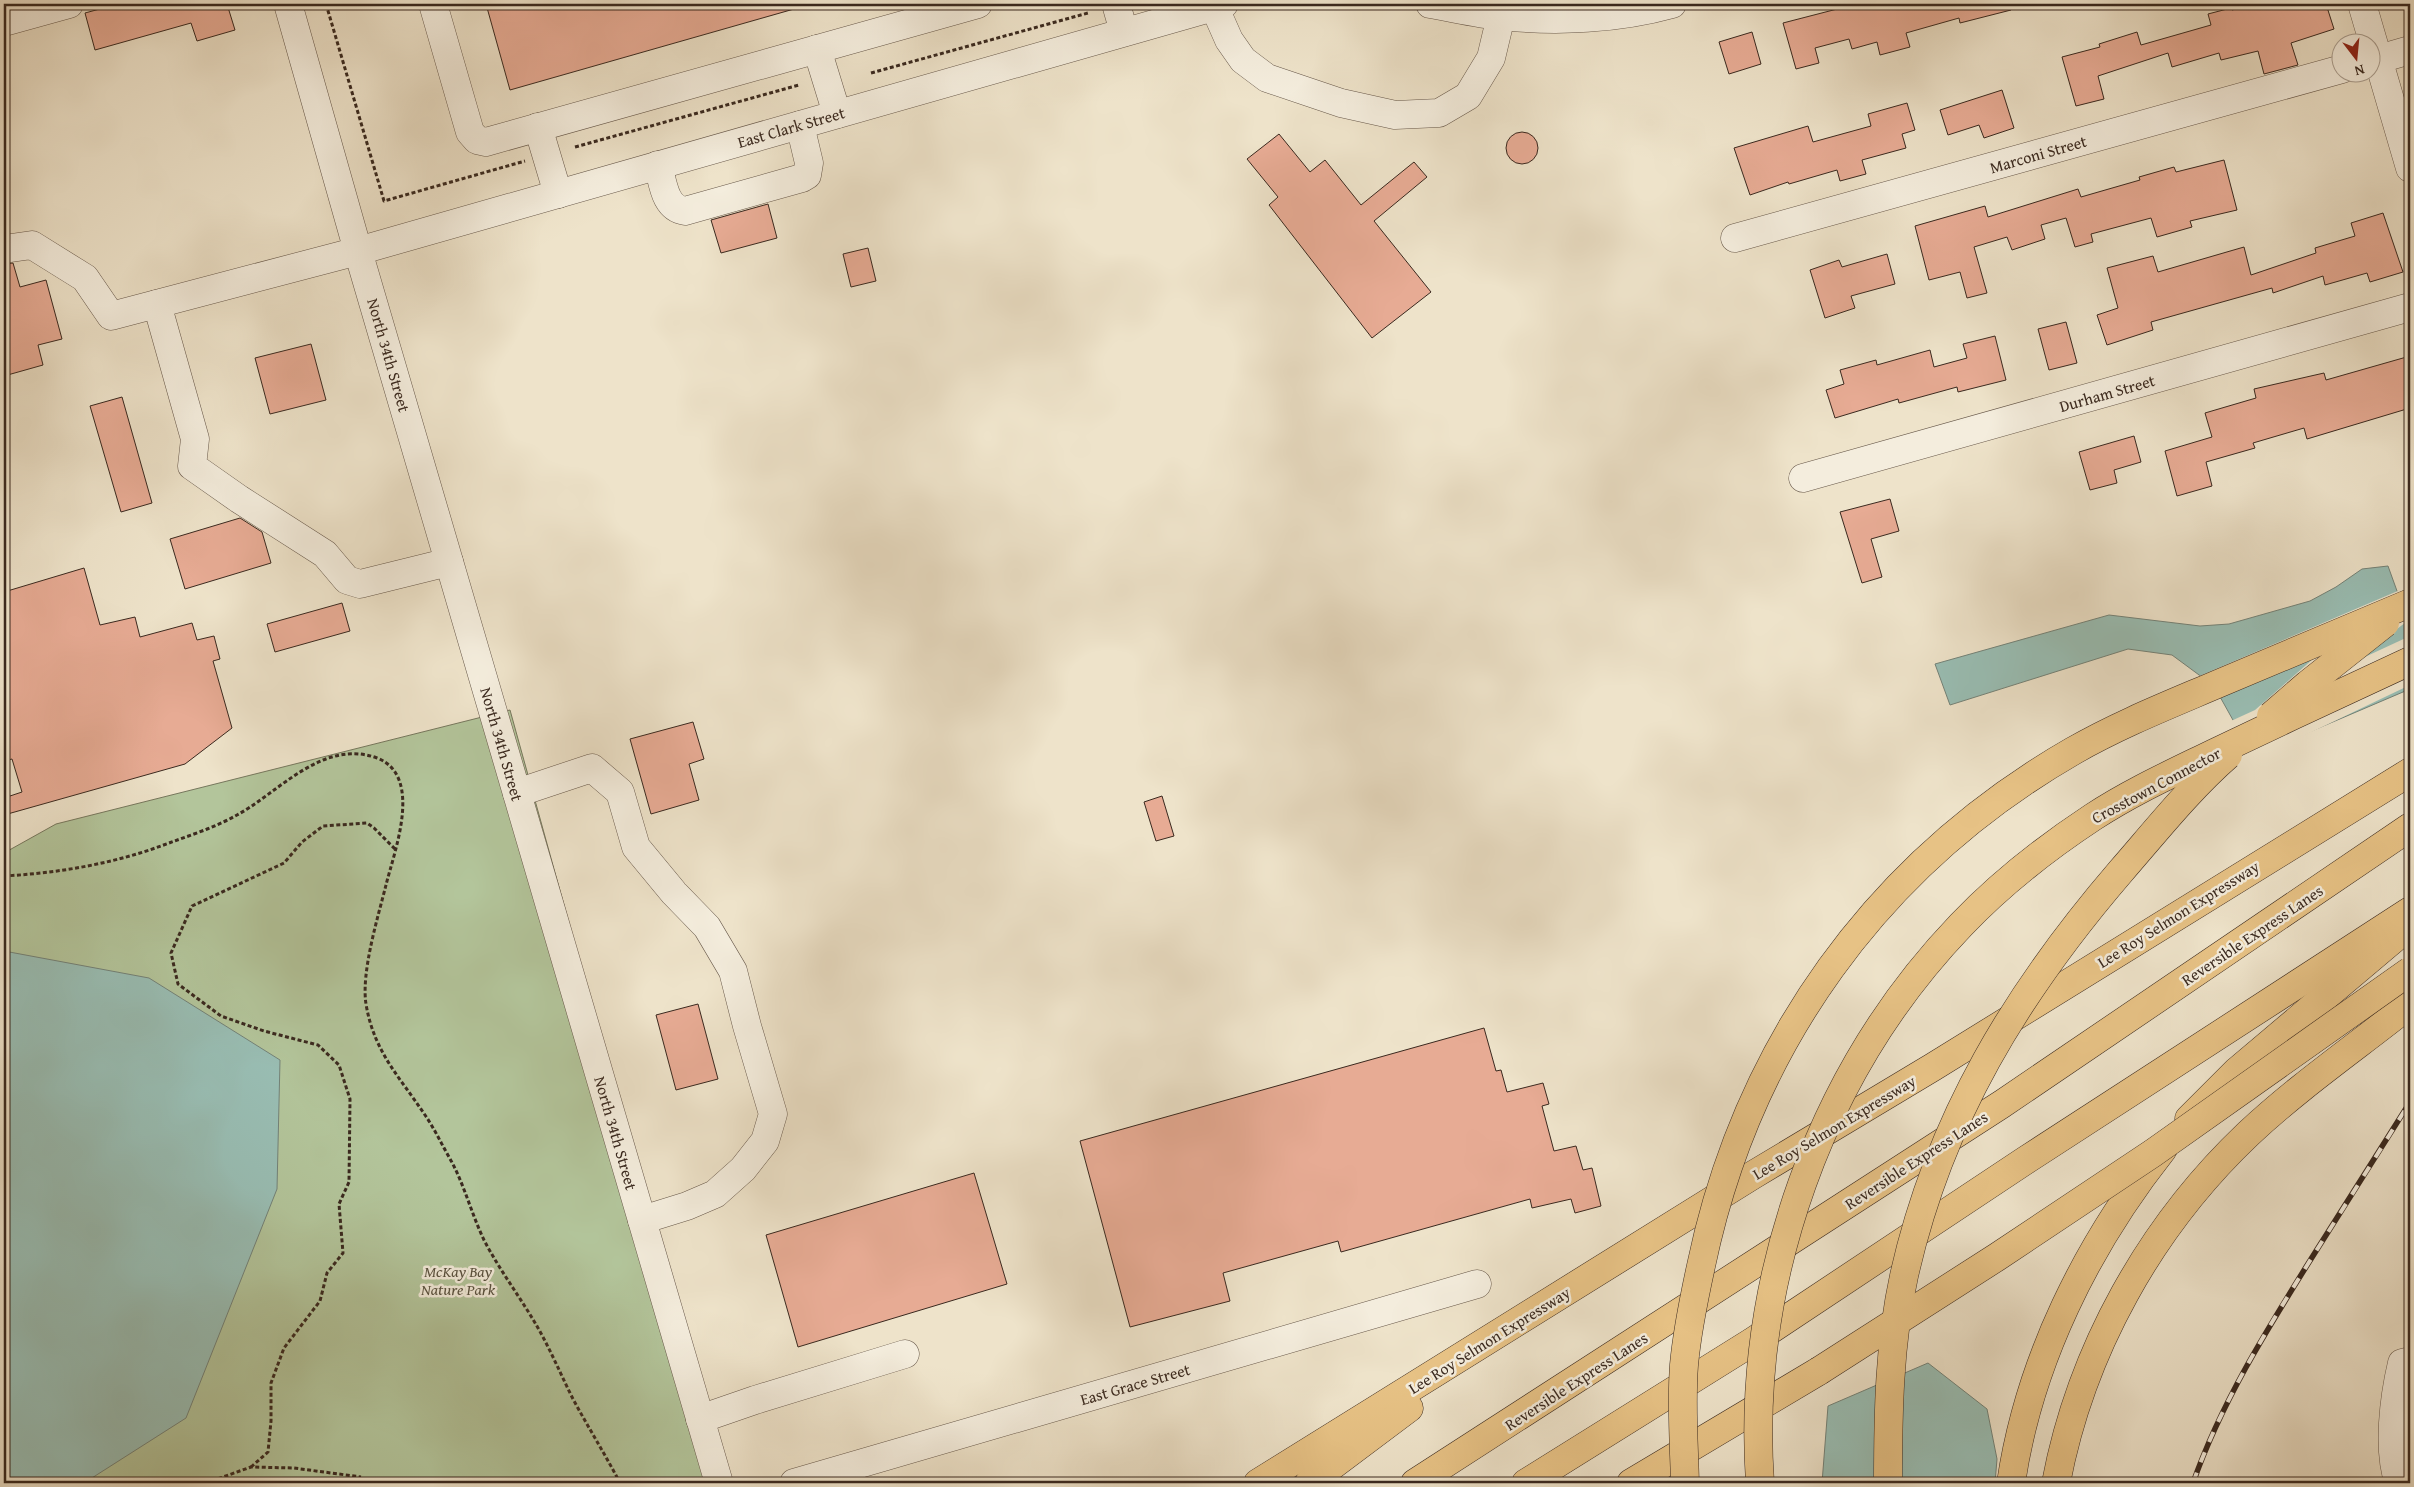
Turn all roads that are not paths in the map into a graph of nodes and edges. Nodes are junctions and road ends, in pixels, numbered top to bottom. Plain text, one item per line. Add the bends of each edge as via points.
1 (69, 4) edge
2 (288, 4) edge
3 (433, 4) edge
4 (978, 4) edge
5 (1116, 4) edge
6 (1430, 4) edge
7 (1669, 4) edge
8 (2362, 4) edge
9 (1219, 5) edge
10 (1501, 16) junction
11 (4, 22) edge
12 (1124, 32) junction
13 (2368, 32) edge
14 (817, 49) junction
15 (2410, 50) edge
16 (2382, 58) edge
17 (2332, 72) edge
18 (2381, 82) edge
19 (837, 114) junction
20 (800, 125) junction
21 (538, 127) junction
22 (658, 165) junction
23 (2410, 168) edge
24 (558, 194) junction
25 (1735, 238) dead end
26 (4, 249) edge
27 (358, 251) junction
28 (157, 304) junction
29 (2410, 307) edge
30 (1803, 478) dead end
31 (449, 562) junction
32 (2410, 603) edge
33 (2410, 661) edge
34 (2410, 772) edge
35 (517, 793) junction
36 (2410, 826) edge
37 (2410, 911) edge
38 (2410, 926) edge
39 (2410, 971) edge
40 (2410, 1004) edge
41 (2169, 1141) junction
42 (642, 1220) junction
43 (1477, 1284) dead end
44 (1502, 1333) junction
45 (905, 1354) dead end
46 (2408, 1359) edge
47 (700, 1419) junction
48 (719, 1483) edge
49 (794, 1483) edge
50 (1258, 1483) edge
51 (1309, 1483) edge
52 (1415, 1483) edge
53 (1526, 1483) edge
54 (1631, 1483) edge
55 (1685, 1483) edge
56 (1760, 1483) edge
57 (1888, 1483) edge
58 (2011, 1483) edge
59 (2056, 1483) edge
60 (2399, 1483) edge

1 - 11 street
2 - 27 street, North 34th Street
3 - 21 street via 470,132 477,140 486,142
4 - 14 street
5 - 12 street
6 - 10 street
7 - 10 street via 1615,15 1556,19
8 - 13 street
9 - 10 street via 1229,40 1243,60 1267,78 1342,103 1395,115 1439,113 1468,96 1491,58
9 - 12 street, East Clark Street
12 - 19 street, East Clark Street
14 - 19 street
14 - 21 street
15 - 16 street
17 - 25 street, Marconi Street
18 - 23 street
19 - 20 street, East Clark Street
20 - 22 street, East Clark Street
20 - 22 street via 809,169 807,175 793,181 685,211 668,200
21 - 24 street
22 - 24 street, East Clark Street
24 - 27 street, East Clark Street
26 - 28 street, East Clark Street via 32,245 85,278 111,316
27 - 28 street, East Clark Street
27 - 31 street, North 34th Street
28 - 31 street via 195,439 192,466 325,554 347,580 360,584
29 - 30 street, Durham Street
31 - 35 street, North 34th Street
32 - 55 highway, bridge via 2162,708 2075,750 2033,775 1963,826 1908,876 1857,932 1816,987 1784,1040 1749,1111 1719,1192 1696,1287 1684,1364
32 - 57 highway, bridge via 2308,684 2222,760 2158,827 2087,911 2032,984 1997,1039 1942,1150 1904,1276 1890,1372
33 - 56 highway, Crosstown Connector, bridge via 2167,776 2095,816 1989,897 1908,987 1851,1075 1812,1159 1792,1213 1770,1299 1762,1358 1758,1418
34 - 44 highway, Lee Roy Selmon Expressway, bridge
35 - 42 street, North 34th Street
35 - 42 street via 592,768 620,792 636,847 707,927 733,971 773,1114 765,1141 743,1169 715,1194
36 - 52 highway, Reversible Express Lanes, bridge via 2002,1104
37 - 53 highway via 1752,1342
38 - 41 highway via 2237,1070
39 - 41 highway, bridge
40 - 59 highway via 2247,1135 2166,1227 2124,1294 2092,1361 2074,1408
41 - 54 highway, bridge via 1819,1371
41 - 58 highway via 2102,1236 2076,1284 2035,1384
42 - 47 street, North 34th Street
43 - 49 street, East Grace Street
44 - 50 highway, Lee Roy Selmon Expressway
44 - 51 highway
45 - 47 street
46 - 60 street via 2394,1398 2394,1470
47 - 48 street, North 34th Street

